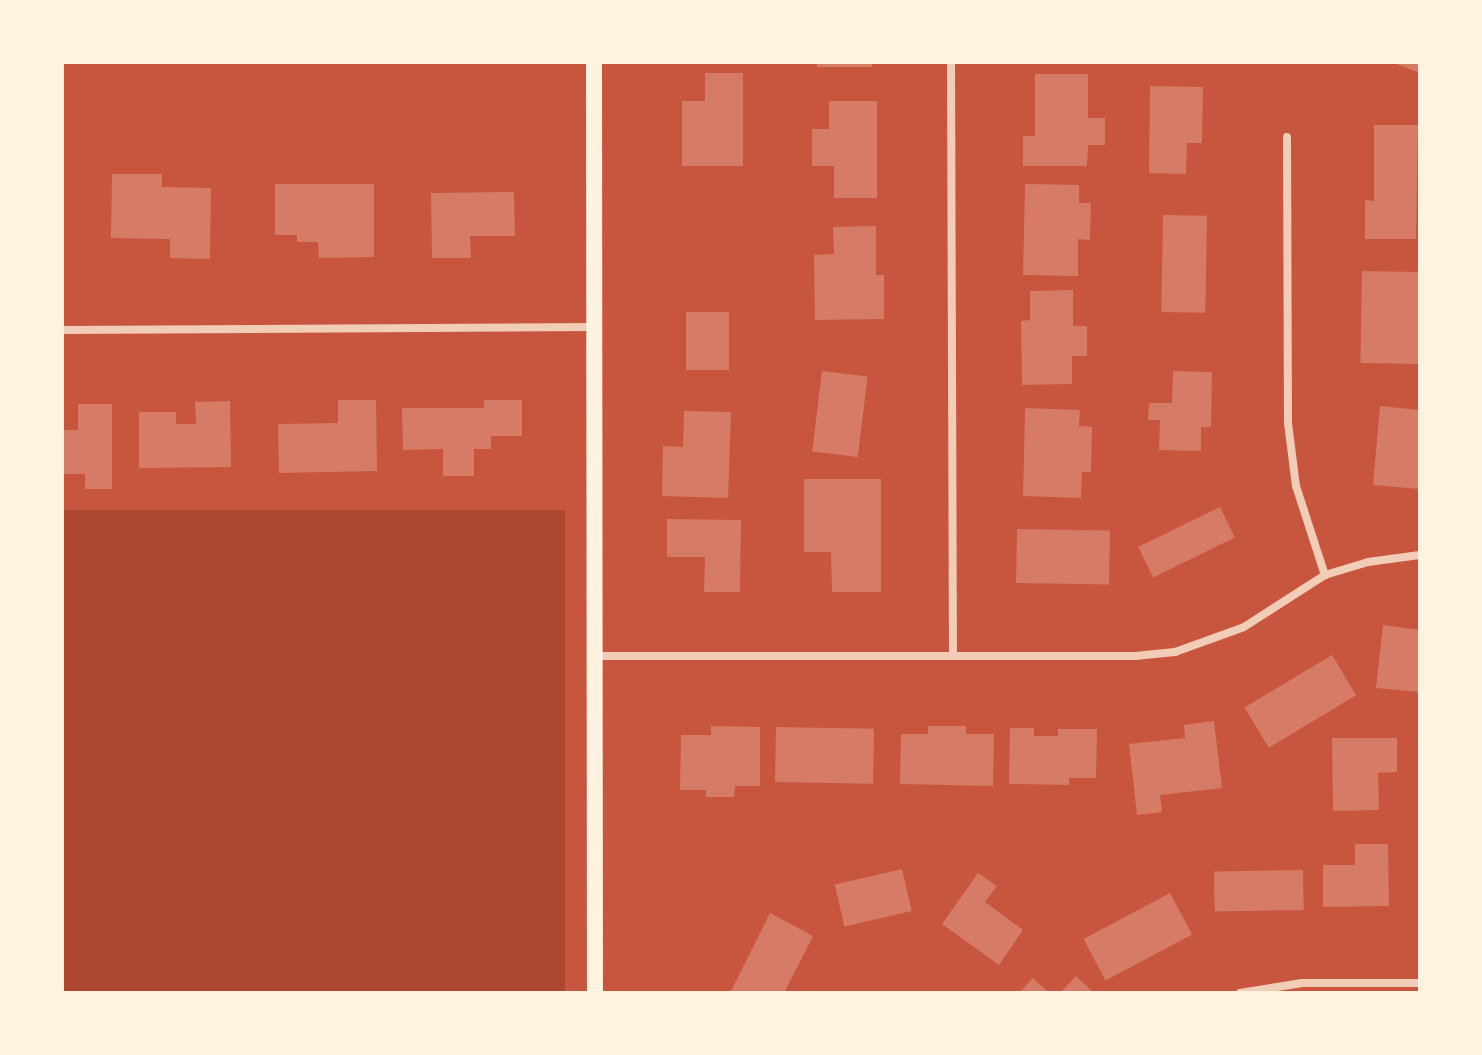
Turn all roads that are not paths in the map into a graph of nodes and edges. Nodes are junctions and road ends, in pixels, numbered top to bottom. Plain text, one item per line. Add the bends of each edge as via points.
1 (594, 62) edge
2 (951, 62) edge
3 (1287, 137) dead end
4 (594, 327) junction
5 (62, 330) edge
6 (1420, 555) edge
7 (1325, 575) junction
8 (596, 656) junction
9 (953, 656) junction
10 (1420, 983) edge
11 (595, 993) edge
12 (1240, 993) edge

1 - 4 main road
2 - 9 street
3 - 7 street via 1288,423 1296,486
4 - 5 street
4 - 8 main road
6 - 7 street
7 - 9 street via 1244,627 1175,652
8 - 9 street
8 - 11 main road
10 - 12 street via 1302,983

